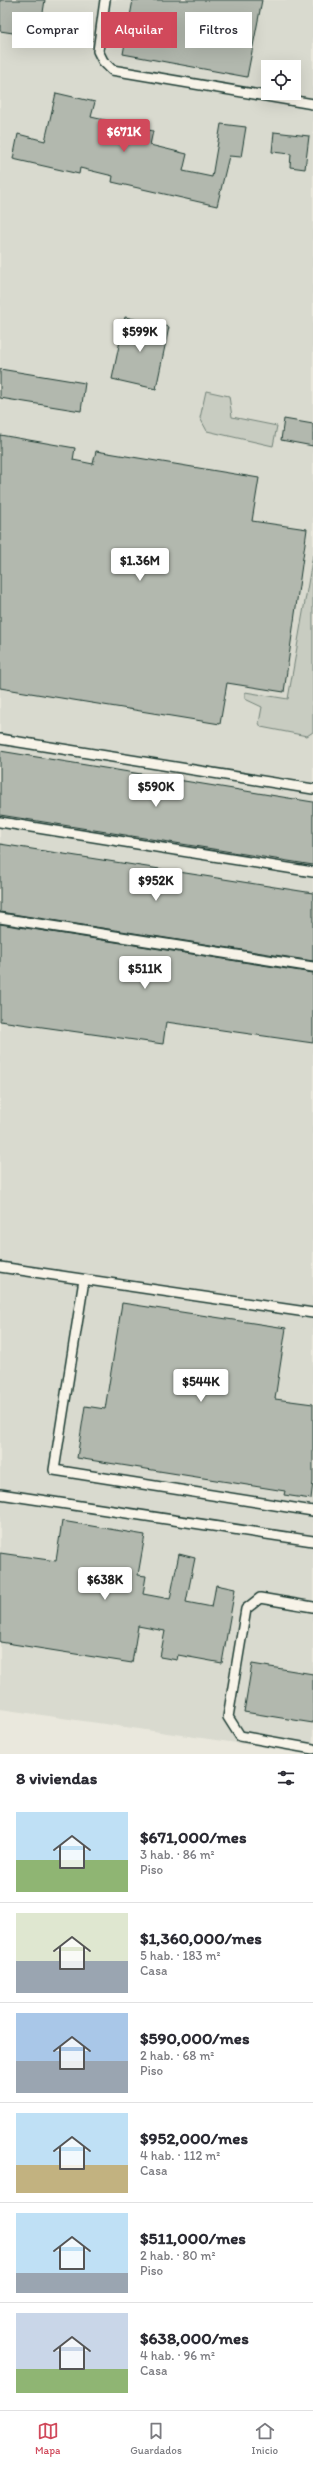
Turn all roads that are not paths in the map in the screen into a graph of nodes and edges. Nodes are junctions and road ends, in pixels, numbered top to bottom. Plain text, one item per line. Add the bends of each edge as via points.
1 (105, 0) edge
2 (313, 104) edge
3 (0, 739) edge
4 (313, 789) edge
5 (0, 822) edge
6 (313, 872) edge
7 (0, 918) edge
8 (313, 967) edge
9 (0, 1267) edge
10 (84, 1280) junction
11 (313, 1314) edge
12 (0, 1494) edge
13 (313, 1511) edge
14 (313, 1541) edge
15 (313, 1607) edge
16 (313, 1749) edge

1 - 2 lane via 98,51 112,70
3 - 4 lane
5 - 6 lane
7 - 8 lane
9 - 10 lane
10 - 11 lane
10 - 13 lane via 54,1470
12 - 14 lane
15 - 16 lane via 260,1598 246,1609 228,1717 240,1736

